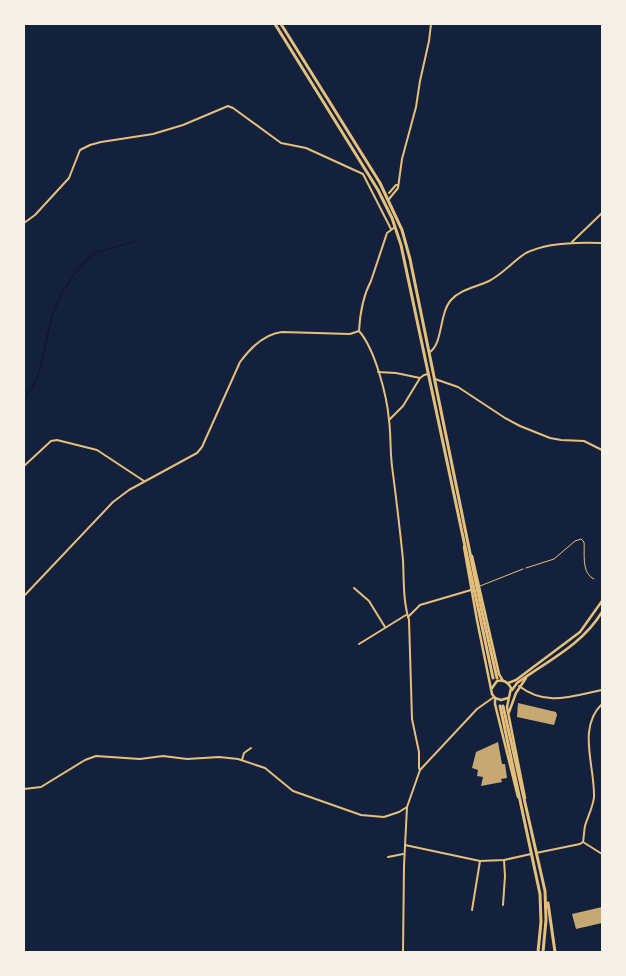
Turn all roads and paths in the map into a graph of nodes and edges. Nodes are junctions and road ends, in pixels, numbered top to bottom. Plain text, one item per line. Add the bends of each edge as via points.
1 (275, 24) edge
2 (281, 24) edge
3 (431, 24) edge
4 (366, 170) junction
5 (362, 173) junction
6 (398, 185) junction
7 (389, 192) dead end
8 (389, 199) junction
9 (602, 214) edge
10 (24, 223) edge
11 (393, 228) junction
12 (572, 242) junction
13 (602, 243) edge
14 (360, 331) junction
15 (430, 352) junction
16 (378, 372) junction
17 (428, 374) junction
18 (420, 378) junction
19 (435, 379) junction
20 (390, 420) junction
21 (602, 450) edge
22 (24, 466) edge
23 (144, 481) junction
24 (468, 540) junction
25 (463, 541) junction
26 (523, 569) joint
27 (594, 579) dead end
28 (480, 586) junction
29 (354, 588) dead end
30 (471, 590) junction
31 (24, 596) edge
32 (602, 601) edge
33 (602, 612) edge
34 (408, 616) junction
35 (385, 627) junction
36 (359, 644) dead end
37 (529, 674) junction
38 (503, 680) junction
39 (508, 683) junction
40 (519, 686) junction
41 (492, 688) junction
42 (602, 690) edge
43 (511, 691) junction
44 (494, 697) junction
45 (508, 698) junction
46 (602, 704) edge
47 (509, 714) junction
48 (251, 748) dead end
49 (242, 760) junction
50 (420, 770) junction
51 (24, 789) edge
52 (407, 807) junction
53 (523, 816) junction
54 (528, 817) junction
55 (583, 842) junction
56 (405, 846) junction
57 (536, 852) junction
58 (404, 854) junction
59 (531, 854) junction
60 (602, 854) edge
61 (388, 856) dead end
62 (504, 860) junction
63 (480, 862) junction
64 (546, 898) junction
65 (503, 905) dead end
66 (472, 910) dead end
67 (403, 952) edge
68 (538, 952) edge
69 (543, 952) edge
70 (555, 952) edge

1 - 4 highway
2 - 8 highway
3 - 6 street
4 - 5 street
4 - 11 highway
5 - 10 street via 306,148 281,143 226,106 183,125 153,134 101,142 80,150 69,178 35,216
5 - 11 street
6 - 7 street
6 - 8 street
8 - 15 highway via 410,259
9 - 12 street
11 - 14 street via 387,234 363,302
11 - 17 highway via 406,264
12 - 13 street
12 - 15 street via 526,253 491,280 460,293 451,300 435,348
14 - 16 street
14 - 23 street via 350,334 282,332 265,337 240,362 202,447
15 - 19 highway
16 - 18 street
16 - 20 street
17 - 18 street
17 - 25 highway
18 - 20 street
19 - 21 street via 458,386 520,426 550,438 584,441
19 - 24 highway
20 - 34 street via 390,448
22 - 23 street via 51,441 57,440 97,450
23 - 31 street via 113,502
24 - 25 highway via 495,678
24 - 28 main road
25 - 30 main road
26 - 27 path via 554,559 581,539 586,570
26 - 28 lane
28 - 38 main road
29 - 35 street via 369,601
30 - 34 street via 420,605
30 - 41 main road
32 - 39 main road via 592,618 573,638
33 - 37 main road via 586,635
34 - 35 street
34 - 50 street via 412,719
35 - 36 street
37 - 40 main road
37 - 43 main road
38 - 39 main road
38 - 41 main road via 497,681
39 - 43 main road
40 - 42 street via 553,700
40 - 47 main road
41 - 44 main road
43 - 45 main road
44 - 45 main road
44 - 50 street via 477,709
44 - 53 main road
45 - 47 main road
46 - 55 street via 591,724 588,749 594,798
47 - 54 main road
48 - 49 street via 244,753
49 - 51 street via 96,756 41,786
49 - 52 street via 265,768 293,791 361,815 384,817
50 - 52 street
52 - 56 street
53 - 54 highway via 501,706
53 - 59 highway
54 - 57 highway
55 - 57 street
55 - 60 street
56 - 58 street
56 - 63 street
57 - 64 highway
58 - 61 street
58 - 67 street
59 - 62 street
59 - 68 highway via 540,900
62 - 63 street
62 - 65 street
63 - 66 street
64 - 69 highway
64 - 70 highway

